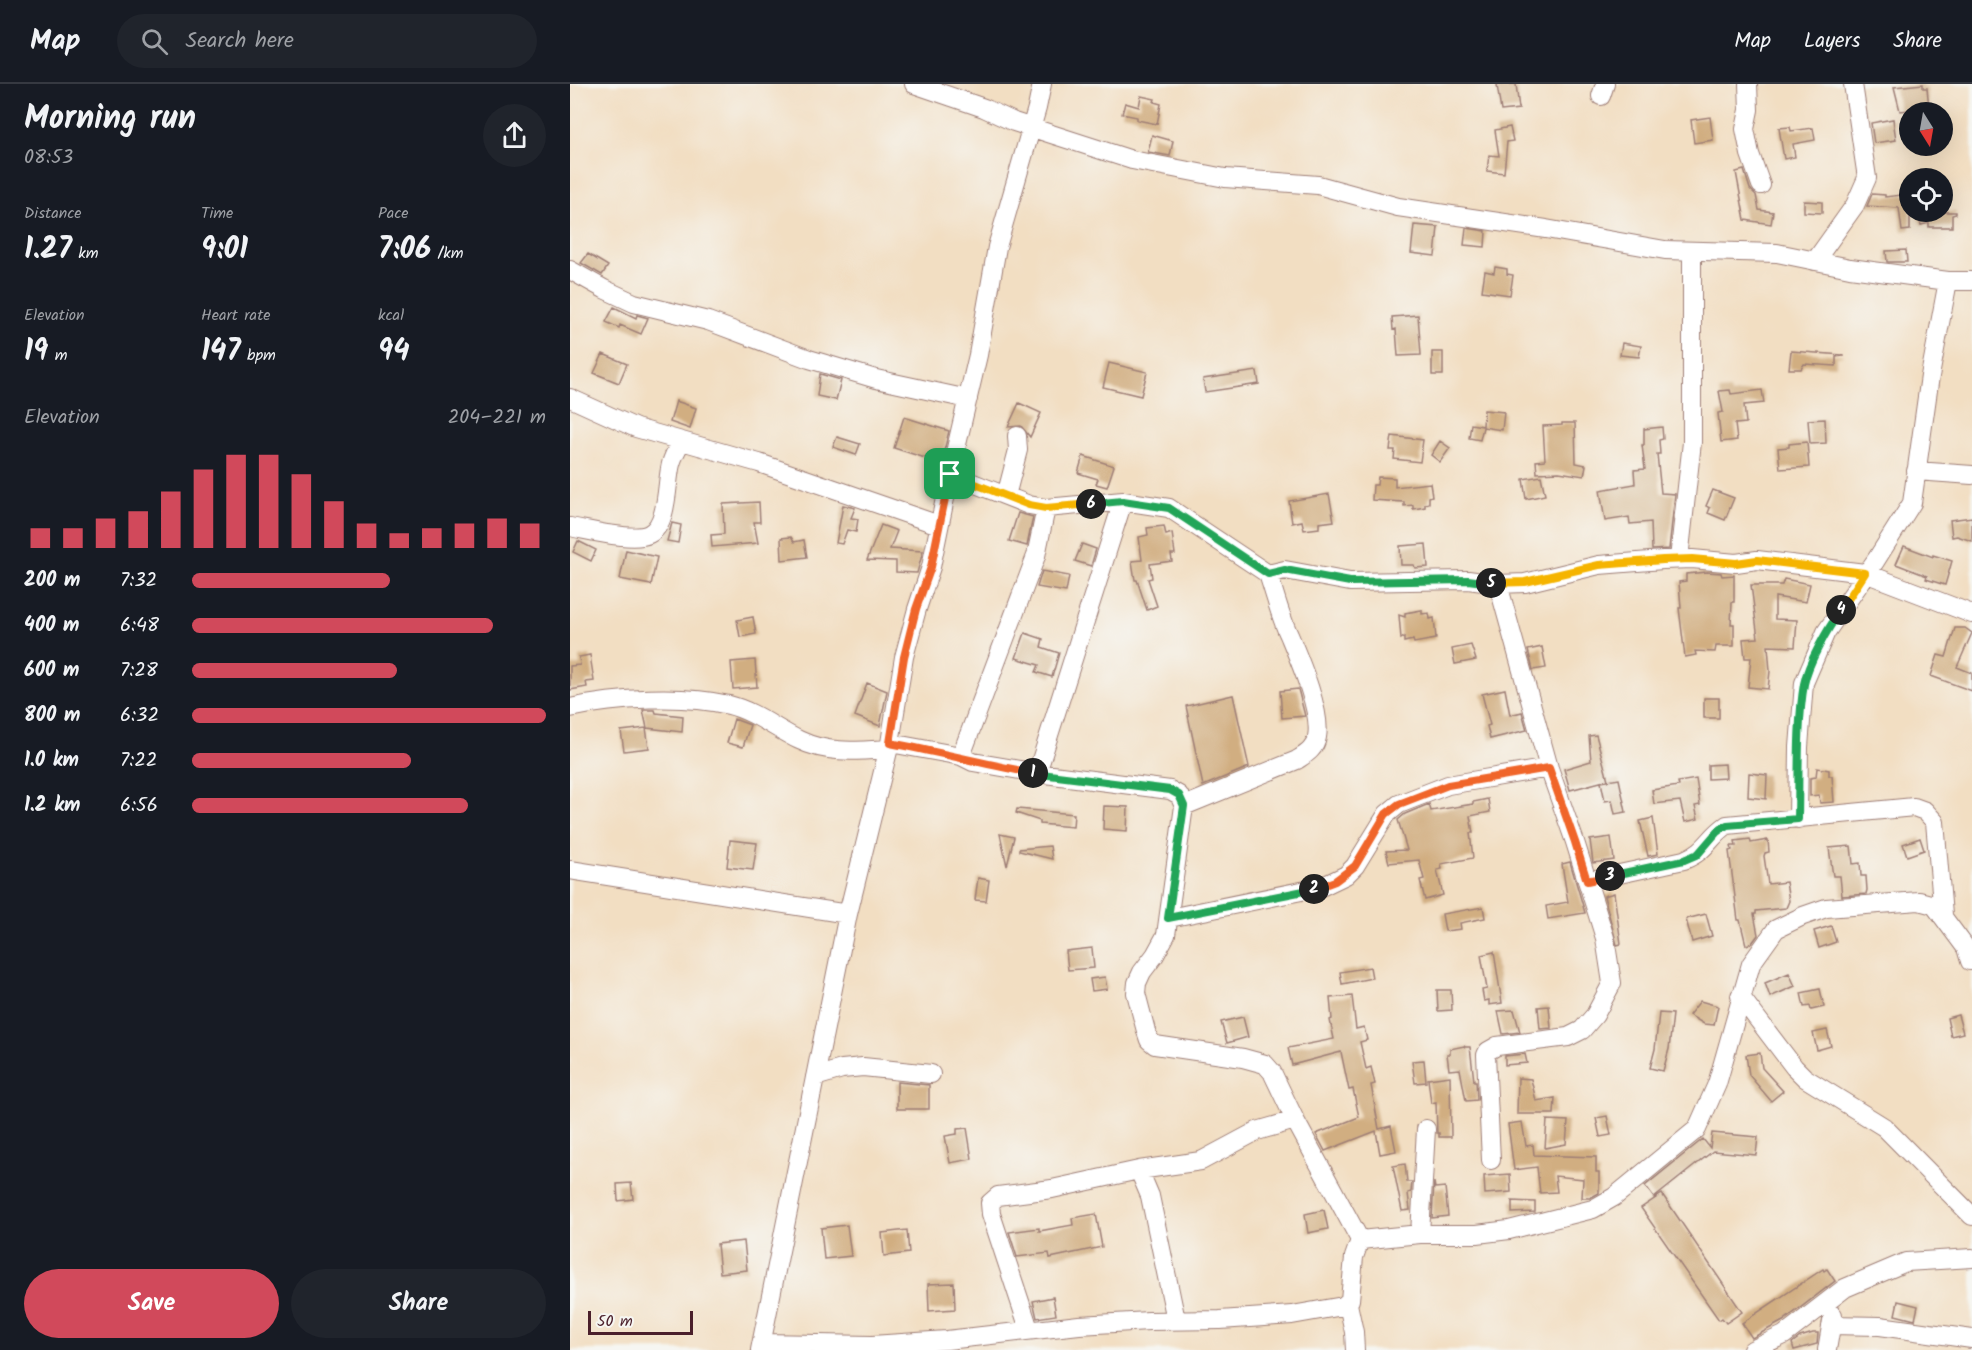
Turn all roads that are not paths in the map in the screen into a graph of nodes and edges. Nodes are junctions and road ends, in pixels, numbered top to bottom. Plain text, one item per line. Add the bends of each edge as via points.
1 (914, 84) edge
2 (1042, 84) edge
3 (1748, 84) edge
4 (1853, 84) edge
5 (1031, 128) junction
6 (1761, 185) dead end
7 (1692, 251) junction
8 (1815, 261) junction
9 (570, 270) edge
10 (1948, 281) junction
11 (1972, 281) edge
12 (570, 398) edge
13 (968, 399) junction
14 (1017, 436) dead end
15 (681, 442) junction
16 (1916, 471) junction
17 (950, 474) junction
18 (1972, 474) edge
19 (1006, 496) junction
20 (1123, 501) junction
21 (1046, 508) junction
22 (939, 525) junction
23 (570, 527) edge
24 (1679, 560) junction
25 (1865, 573) junction
26 (1268, 574) junction
27 (1498, 584) junction
28 (1972, 614) edge
29 (570, 708) edge
30 (889, 746) junction
31 (961, 756) junction
32 (1549, 768) junction
33 (1037, 773) junction
34 (1184, 806) junction
35 (1798, 819) junction
36 (570, 870) edge
37 (1587, 881) junction
38 (848, 914) junction
39 (1942, 915) junction
40 (1168, 918) junction
41 (1972, 961) edge
42 (1740, 996) junction
43 (931, 1074) dead end
44 (815, 1077) junction
45 (1294, 1120) junction
46 (1426, 1129) dead end
47 (1491, 1160) dead end
48 (1139, 1170) junction
49 (1972, 1216) edge
50 (1420, 1234) junction
51 (1360, 1240) junction
52 (1972, 1258) edge
53 (1835, 1296) junction
54 (1348, 1304) junction
55 (1176, 1320) junction
56 (1831, 1325) junction
57 (1029, 1329) junction
58 (1972, 1339) edge
59 (1926, 1341) edge
60 (761, 1347) edge
61 (1355, 1350) edge
62 (1752, 1350) edge
63 (1827, 1350) edge

1 - 5 street
2 - 5 street
3 - 6 street via 1745,129
4 - 8 street via 1867,178 1855,205
5 - 7 street via 1132,160 1225,178 1318,185 1398,207 1665,250
5 - 13 street via 997,247
7 - 8 street via 1777,253
7 - 24 street via 1692,442
8 - 10 street
9 - 13 street via 634,303 708,321 876,379
10 - 11 street
10 - 16 street
12 - 15 street via 636,428
13 - 17 street
14 - 19 street via 1018,450
15 - 22 street via 759,463
15 - 23 street via 671,463 663,513 650,534 618,536
16 - 18 street
16 - 25 street via 1912,503
17 - 19 street
17 - 22 street
19 - 21 street
20 - 21 street
20 - 26 street via 1169,508
20 - 33 street
21 - 31 street via 1036,556
22 - 30 street via 931,567 904,657
24 - 25 street via 1757,560
24 - 27 street via 1599,565 1541,579
25 - 28 street
25 - 35 street via 1826,632 1804,683
26 - 27 street via 1285,570 1350,582 1468,580
26 - 34 street via 1299,655 1318,725 1317,738 1312,749 1297,760
27 - 32 street
29 - 30 street via 686,699 731,706 799,740 837,752
30 - 31 street
30 - 38 street
31 - 33 street via 973,762
32 - 37 street
32 - 40 street via 1448,785 1399,804 1386,814 1355,866 1321,887
33 - 34 street via 1170,790 1179,795
34 - 40 street
35 - 37 street via 1727,825 1698,854 1684,860
35 - 39 street via 1914,807 1925,812 1935,822
36 - 38 street
37 - 47 street via 1605,938 1612,983 1582,1030 1568,1037 1497,1046 1488,1051
38 - 44 street
39 - 41 street
39 - 42 street via 1934,905 1919,901 1826,909 1803,916 1776,929 1750,964
40 - 45 street via 1166,935 1137,983 1149,1040 1155,1045 1265,1064
42 - 49 street via 1804,1078 1884,1127
42 - 50 street via 1717,1084 1697,1130 1614,1197 1593,1209 1509,1230
43 - 44 street via 863,1067
44 - 60 street
45 - 48 street via 1257,1131 1200,1161
45 - 51 street
46 - 50 street
48 - 55 street via 1150,1196
48 - 57 street via 992,1199 991,1214
50 - 51 street
51 - 54 street
52 - 53 street via 1906,1262
53 - 56 street
53 - 62 street via 1784,1335
54 - 55 street via 1292,1315
54 - 61 street
55 - 57 street
56 - 59 street via 1880,1326
56 - 63 street
57 - 60 street via 947,1340
58 - 59 street

